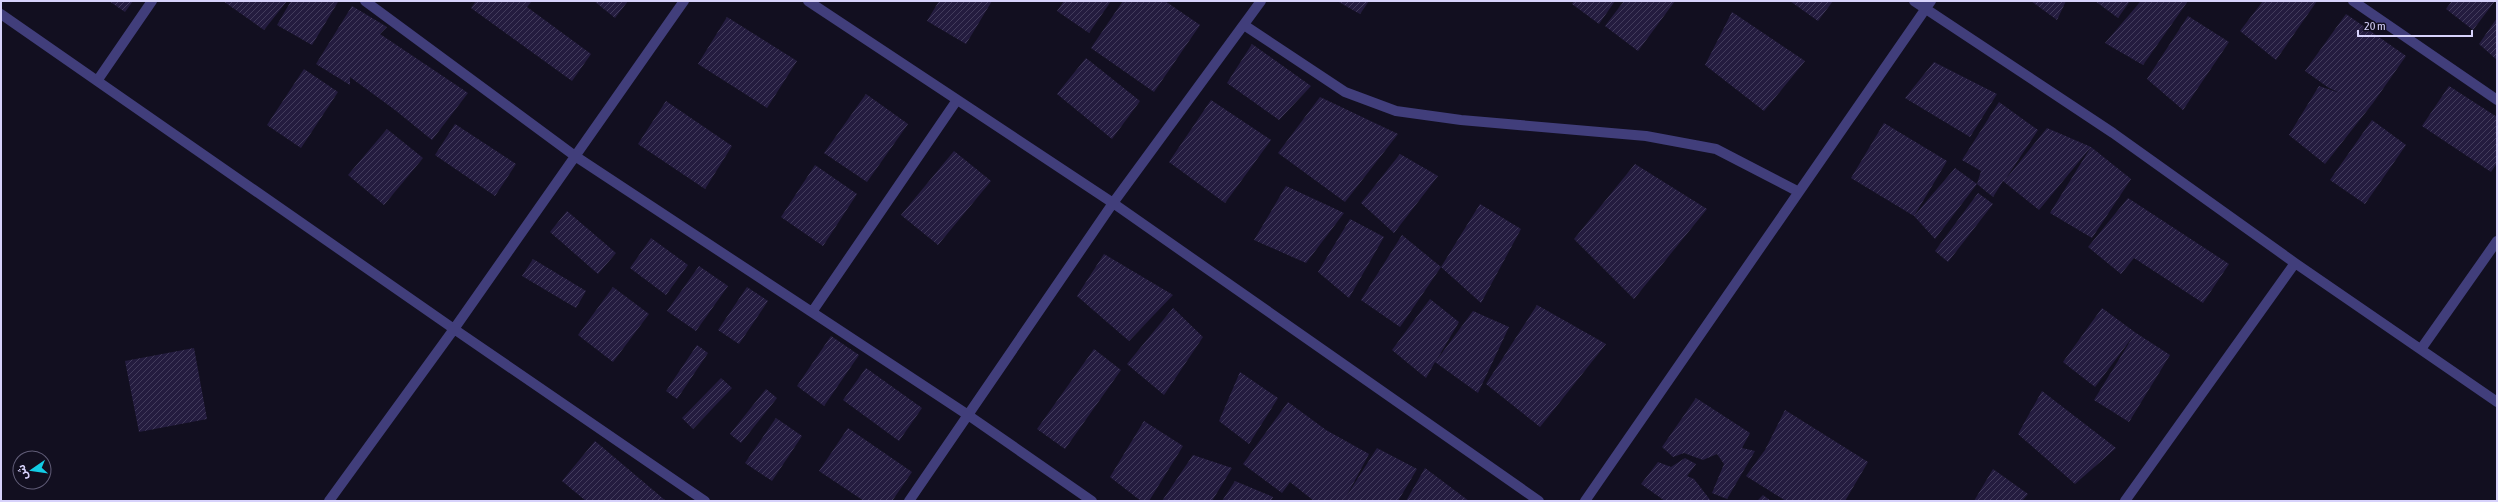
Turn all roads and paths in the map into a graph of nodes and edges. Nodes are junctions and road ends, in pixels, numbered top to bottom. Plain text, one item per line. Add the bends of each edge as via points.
1 (152, 1) edge
2 (365, 1) edge
3 (684, 1) edge
4 (808, 1) edge
5 (1261, 1) edge
6 (1914, 1) edge
7 (2353, 1) edge
8 (1928, 5) edge
9 (1, 14) edge
10 (1244, 25) junction
11 (97, 81) junction
12 (957, 100) junction
13 (2497, 100) edge
14 (575, 156) junction
15 (1800, 192) junction
16 (1113, 203) junction
17 (2497, 241) edge
18 (2295, 263) junction
19 (812, 312) junction
20 (454, 329) junction
21 (2421, 350) junction
22 (2497, 402) edge
23 (968, 415) junction
24 (329, 501) edge
25 (705, 501) edge
26 (909, 501) edge
27 (1092, 501) edge
28 (1539, 501) edge
29 (1585, 501) edge
30 (2125, 501) edge

1 - 11 street
2 - 14 street
3 - 14 street
4 - 12 street
5 - 10 street
6 - 8 street
7 - 13 street
8 - 15 street
8 - 18 street
9 - 11 street
10 - 15 street via 1345,92 1396,110 1461,120 1646,136 1716,150
10 - 16 street
11 - 20 street
12 - 16 street
12 - 19 street
14 - 19 street
14 - 20 street
15 - 29 street
16 - 23 street
16 - 28 street
17 - 21 street
18 - 21 street
18 - 30 street
19 - 23 street
20 - 24 street
20 - 25 street
21 - 22 street
23 - 26 street
23 - 27 street

